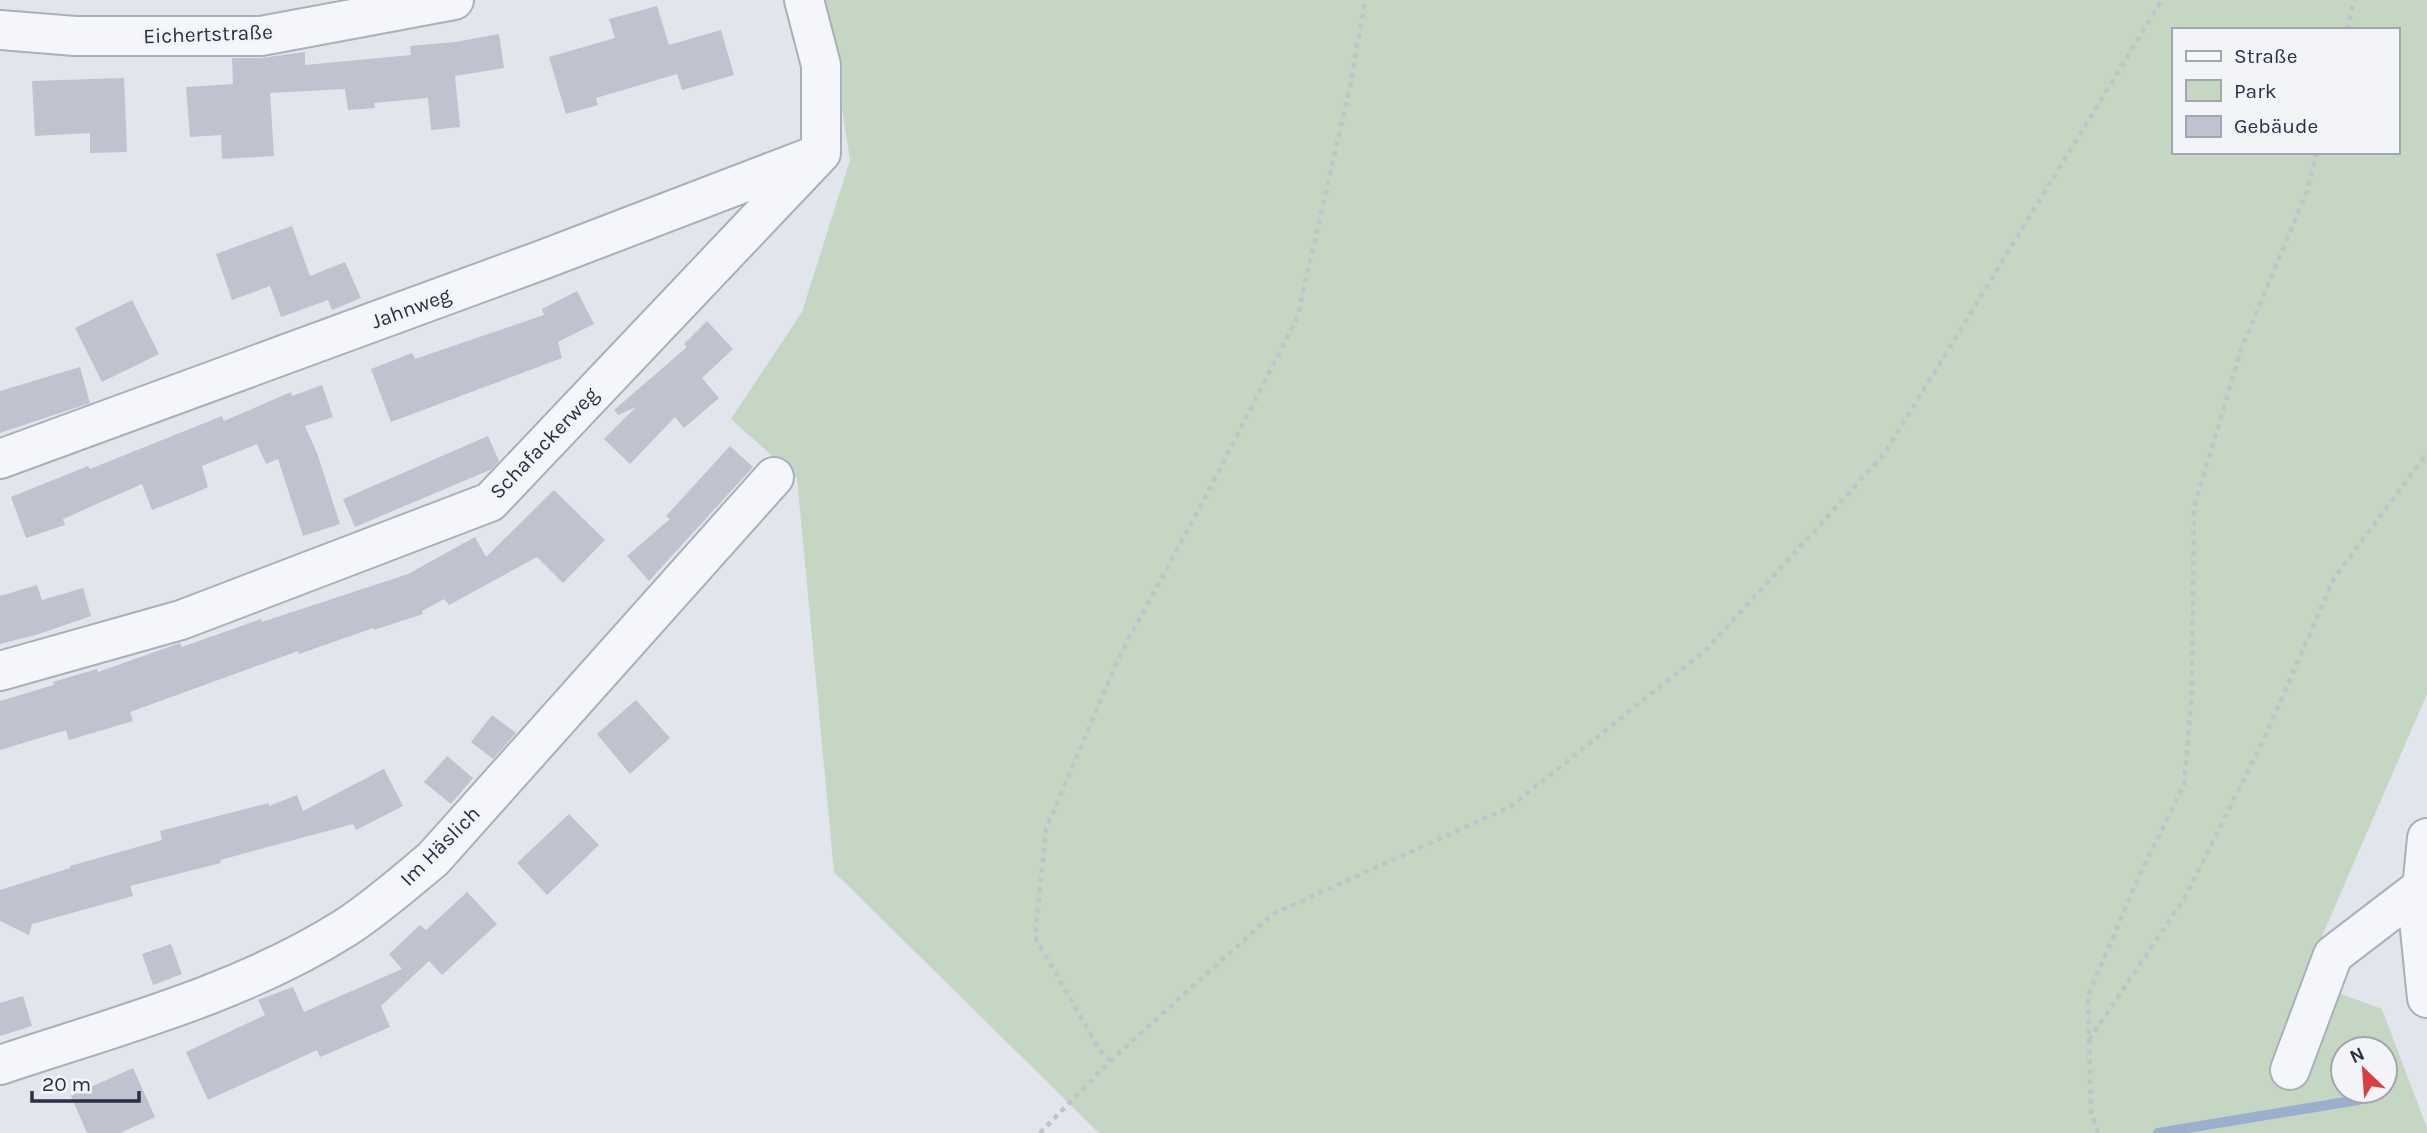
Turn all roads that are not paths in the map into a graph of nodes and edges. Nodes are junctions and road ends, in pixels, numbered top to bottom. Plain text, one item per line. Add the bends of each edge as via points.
1 (454, 0) edge
2 (804, 0) edge
3 (0, 30) edge
4 (821, 153) junction
5 (0, 459) edge
6 (774, 477) dead end
7 (0, 671) edge
8 (2427, 838) edge
9 (2422, 887) junction
10 (2427, 998) edge
11 (0, 1065) edge
12 (2290, 1070) dead end

1 - 3 street, Eichertstraße via 261,36 75,36
2 - 4 street via 821,65
4 - 5 street, Jahnweg
4 - 7 street, Schafackerweg via 490,502 181,620
6 - 11 street, Im Häslich via 433,859 377,906 271,968 180,1006
8 - 9 street
9 - 10 street via 2419,920
9 - 12 street via 2333,955

